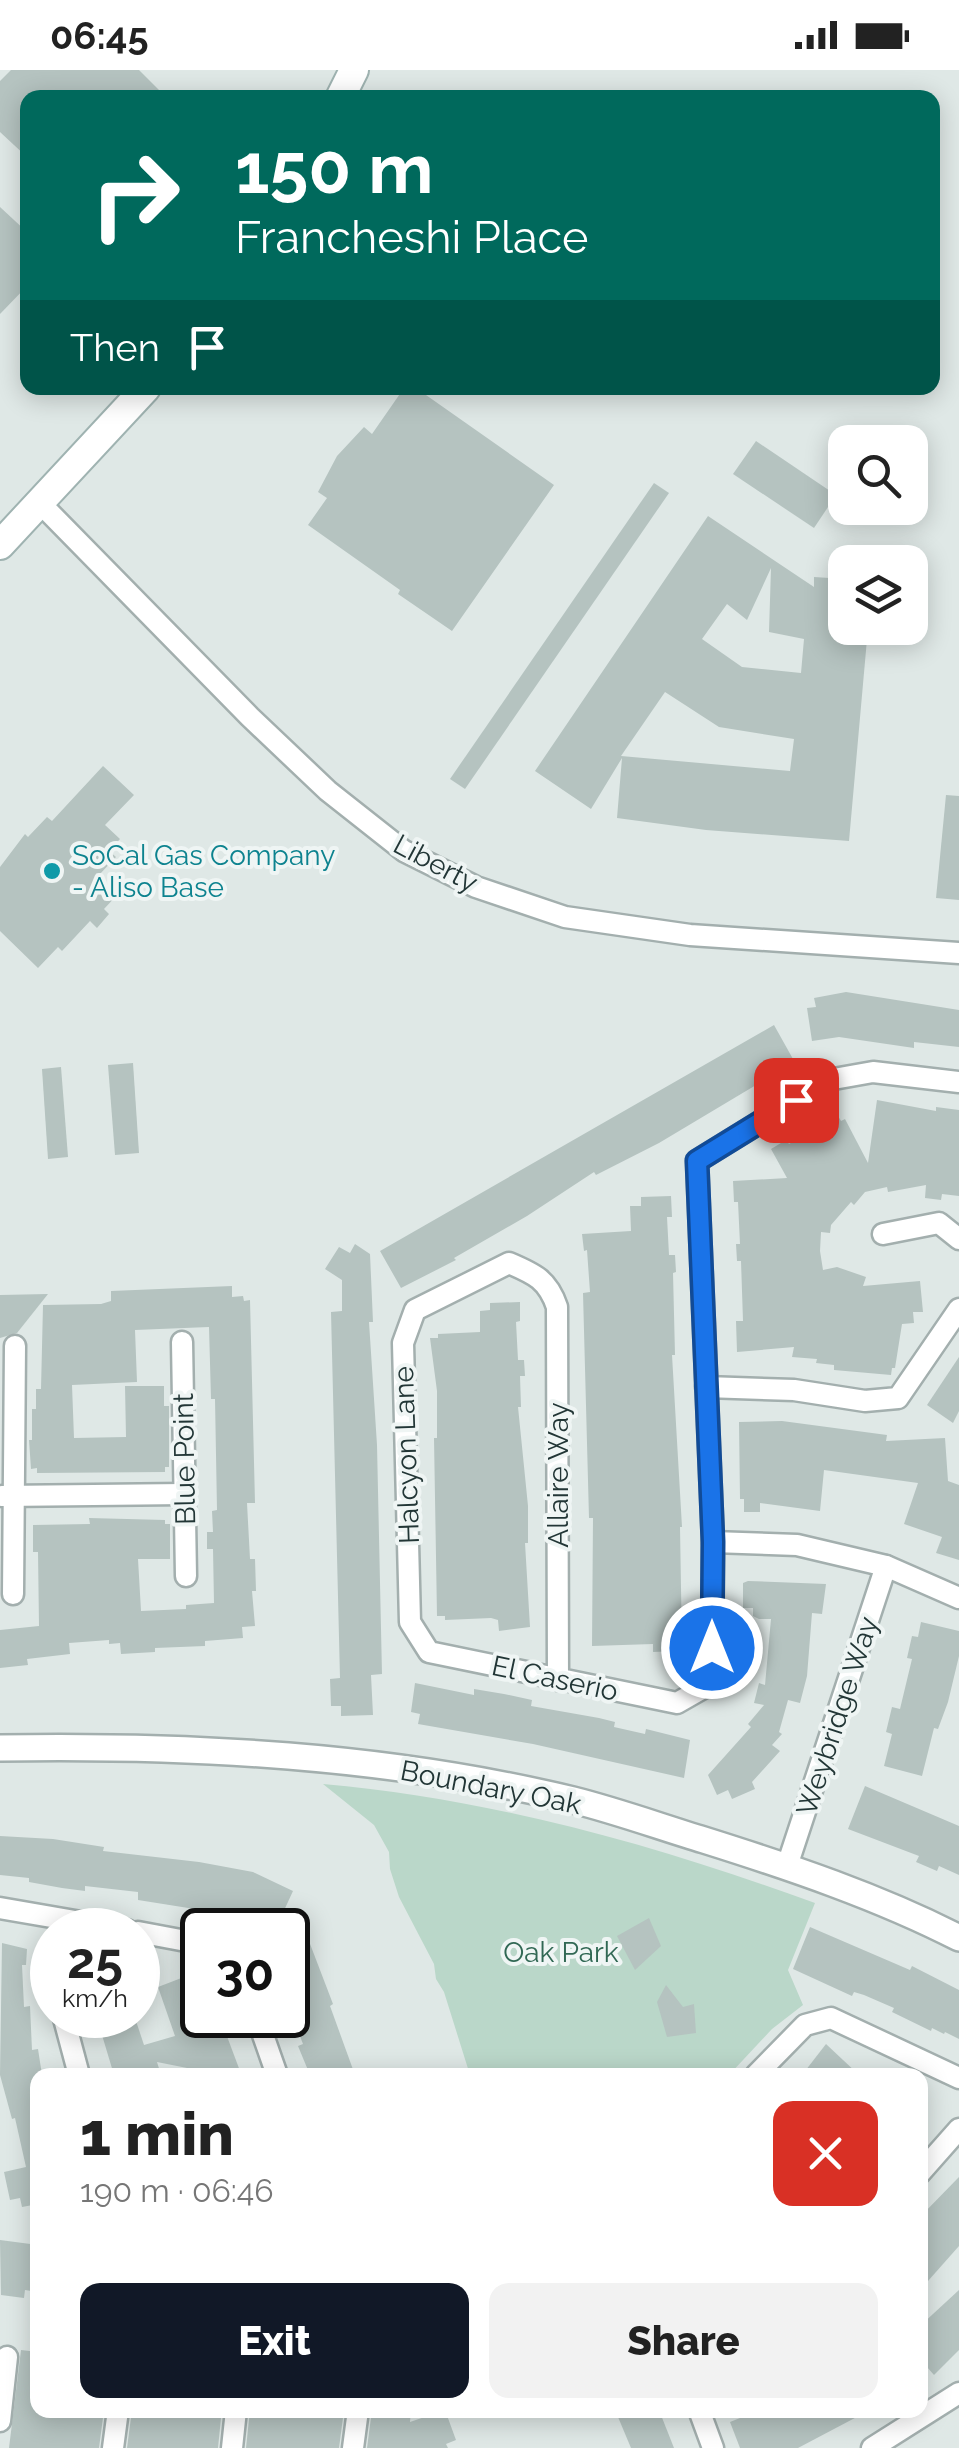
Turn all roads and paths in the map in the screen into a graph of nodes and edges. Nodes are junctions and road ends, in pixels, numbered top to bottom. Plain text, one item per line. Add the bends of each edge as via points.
1 (140, 395) edge
2 (41, 504) junction
3 (0, 545) edge
4 (959, 953) edge
5 (959, 1082) edge
6 (883, 1234) dead end
7 (959, 1240) edge
8 (540, 1276) joint
9 (959, 1309) edge
10 (182, 1342) dead end
11 (14, 1346) dead end
12 (706, 1388) junction
13 (185, 1494) junction
14 (6, 1496) edge
15 (713, 1542) junction
16 (886, 1566) junction
17 (186, 1576) dead end
18 (13, 1594) dead end
19 (959, 1598) edge
20 (410, 1622) joint
21 (558, 1680) junction
22 (0, 1748) edge
23 (787, 1866) junction
24 (0, 1908) edge
25 (30, 1915) edge
26 (959, 1938) edge
27 (69, 2038) edge
28 (264, 2038) edge
29 (77, 2068) edge
30 (275, 2068) edge
31 (763, 2068) edge
32 (959, 2078) edge
33 (959, 2130) edge
34 (928, 2164) edge
35 (7, 2356) dead end
36 (959, 2393) edge
37 (928, 2413) edge
38 (117, 2418) edge
39 (235, 2418) edge
40 (357, 2418) edge
41 (702, 2418) edge
42 (919, 2418) edge
43 (0, 2420) edge
44 (113, 2448) edge
45 (232, 2448) edge
46 (353, 2448) edge
47 (713, 2448) edge
48 (872, 2448) edge

1 - 2 main road
2 - 3 main road
2 - 4 street, Liberty via 328,791 404,851 476,888 565,917 690,935
5 - 12 street via 873,1072 828,1080 697,1161
6 - 7 street via 939,1223
8 - 20 street, Halcyon Lane via 509,1263 415,1310 402,1343
8 - 21 street, Allaire Way via 557,1308
9 - 12 street via 898,1398
10 - 13 street, Blue Point
11 - 14 street
12 - 15 street
13 - 14 street
13 - 17 street, Blue Point
14 - 18 street
15 - 16 street via 797,1544
15 - 21 street, El Caserio via 712,1683 677,1703
16 - 19 street
16 - 23 street, Weybridge Way
20 - 21 street, El Caserio via 429,1652
22 - 23 street, Boundary Oak via 244,1752 405,1768 574,1801
23 - 26 street, Boundary Oak
24 - 25 street
27 - 29 street
28 - 30 street
31 - 32 street via 805,2026 831,2018
33 - 34 street
35 - 43 street
36 - 37 street
38 - 44 street
39 - 45 street
40 - 46 street
41 - 47 street
42 - 48 street

